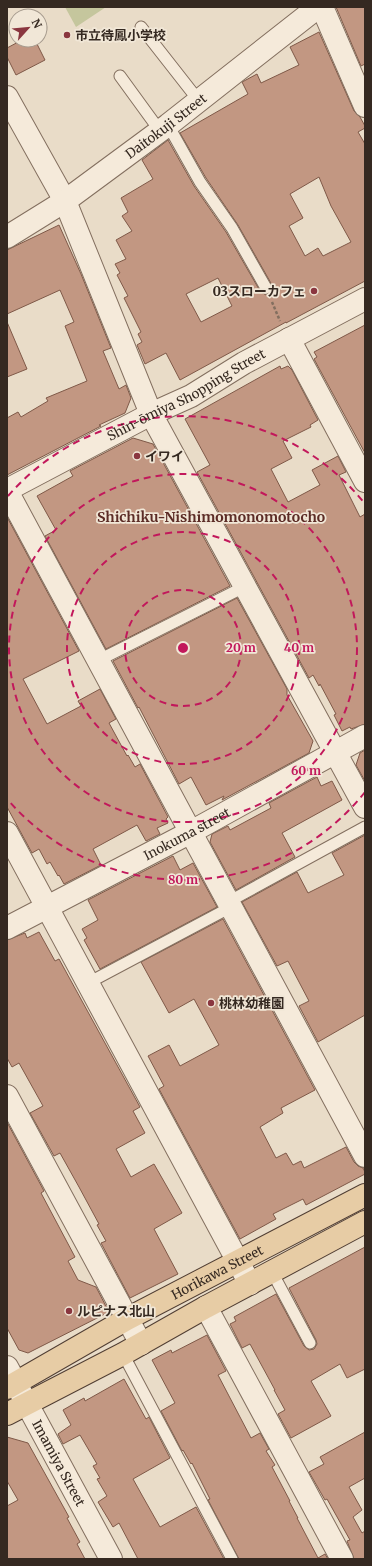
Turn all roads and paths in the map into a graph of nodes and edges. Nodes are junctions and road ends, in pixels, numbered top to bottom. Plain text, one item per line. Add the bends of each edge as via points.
1 (318, 7) edge
2 (322, 7) edge
3 (140, 27) dead end
4 (120, 76) dead end
5 (7, 97) edge
6 (199, 100) junction
7 (365, 106) edge
8 (164, 128) junction
9 (65, 201) junction
10 (7, 237) edge
11 (266, 288) joint
12 (365, 299) edge
13 (289, 339) junction
14 (151, 414) junction
15 (365, 480) edge
16 (7, 490) edge
17 (244, 588) junction
18 (99, 660) junction
19 (365, 736) edge
20 (335, 752) junction
21 (365, 807) edge
22 (365, 827) edge
23 (191, 832) junction
24 (7, 834) edge
25 (230, 904) junction
26 (46, 907) junction
27 (7, 928) edge
28 (88, 983) junction
29 (7, 1096) edge
30 (365, 1156) edge
31 (365, 1195) edge
32 (364, 1224) edge
33 (238, 1262) junction
34 (272, 1272) junction
35 (250, 1284) junction
36 (206, 1307) junction
37 (127, 1319) junction
38 (310, 1343) dead end
39 (132, 1349) junction
40 (10, 1379) edge
41 (27, 1403) junction
42 (7, 1414) edge
43 (111, 1559) edge
44 (232, 1559) edge
45 (342, 1559) edge

1 - 6 street, Daitokuji Street
2 - 7 street
3 - 6 lane
4 - 8 lane
5 - 9 street
6 - 8 street, Daitokuji Street
8 - 9 street, Daitokuji Street
8 - 11 lane via 232,228
9 - 10 street, Daitokuji Street
9 - 14 street
11 - 13 path
12 - 13 street, Shin-ōmiya Shopping Street
13 - 14 street, Shin-ōmiya Shopping Street via 191,396
13 - 15 street
14 - 16 street, Shin-ōmiya Shopping Street
14 - 17 street
16 - 18 street
17 - 18 lane
17 - 20 street
18 - 23 street
19 - 20 street, Inokuma street
20 - 21 street
20 - 23 street, Inokuma street
22 - 25 lane
23 - 25 street
23 - 26 street, Inokuma street
24 - 26 street
25 - 28 lane
25 - 30 street
26 - 27 street, Inokuma street
26 - 28 street
28 - 33 street
29 - 37 street
31 - 33 main road, Horikawa Street
32 - 34 main road, Horikawa Street
33 - 35 street
33 - 37 main road, Horikawa Street
34 - 35 main road, Horikawa Street
34 - 38 lane
35 - 36 main road, Horikawa Street
36 - 39 main road, Horikawa Street
36 - 45 street
37 - 39 street
37 - 40 main road, Horikawa Street
39 - 41 main road, Horikawa Street
39 - 44 lane
40 - 41 street, Imamiya Street
41 - 42 main road, Horikawa Street
41 - 43 street, Imamiya Street

